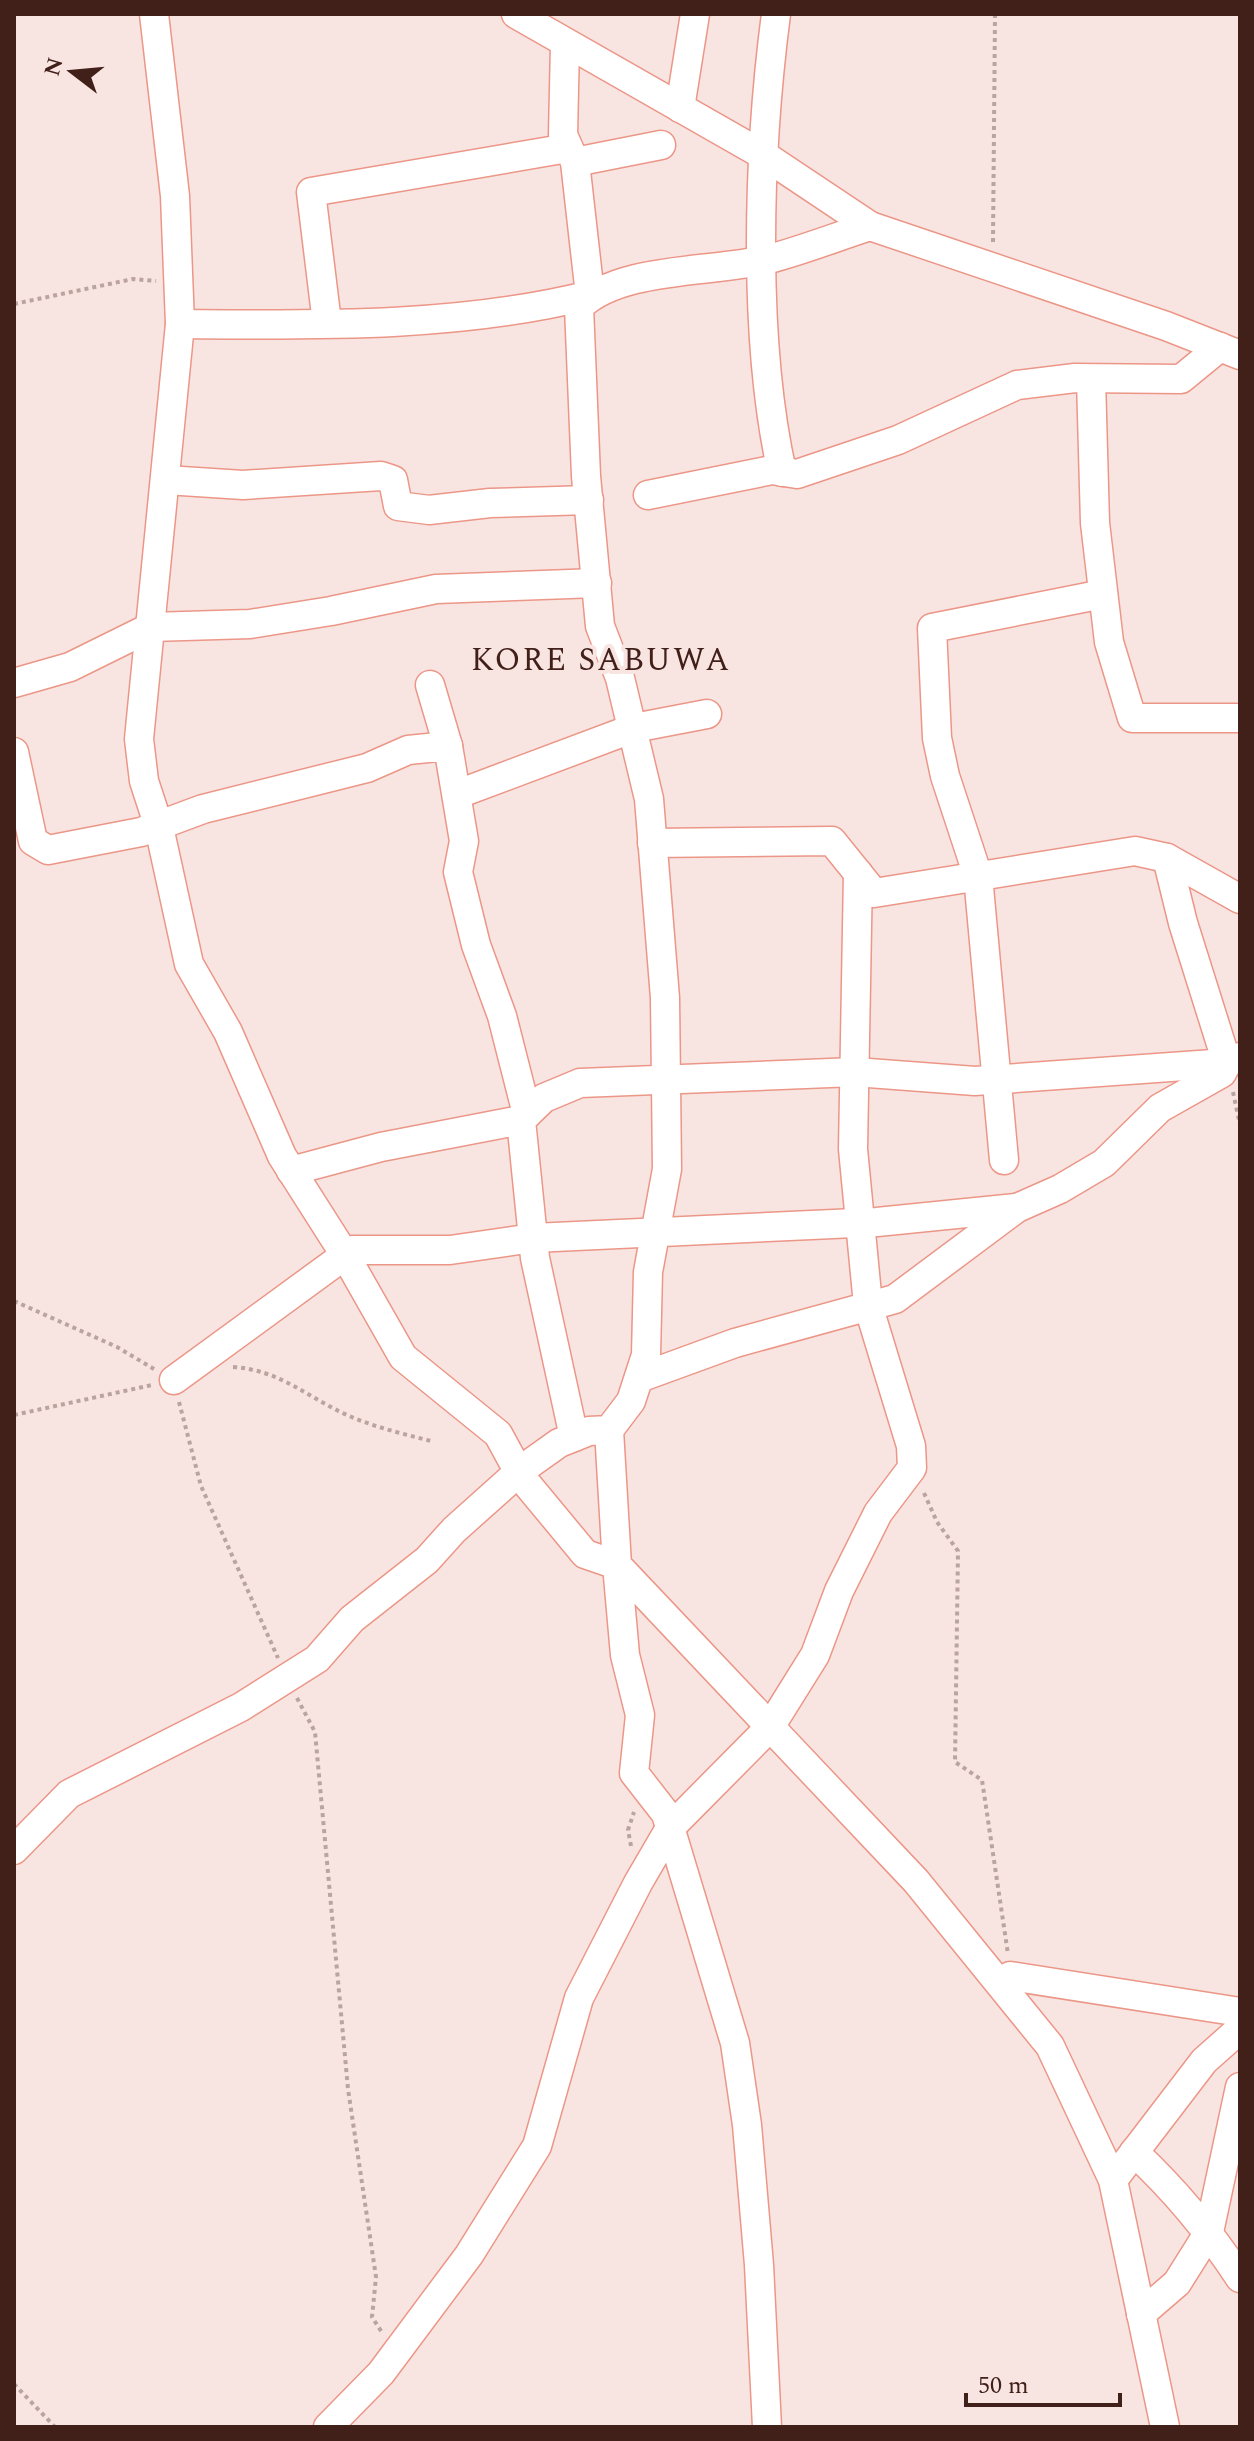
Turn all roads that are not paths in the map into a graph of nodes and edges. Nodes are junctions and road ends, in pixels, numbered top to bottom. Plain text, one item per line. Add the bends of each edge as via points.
1 (154, 14) edge
2 (516, 14) edge
3 (695, 14) edge
4 (776, 14) edge
5 (565, 44) junction
6 (680, 108) junction
7 (661, 145) dead end
8 (571, 155) junction
9 (765, 156) junction
10 (870, 226) junction
11 (762, 261) junction
12 (590, 295) junction
13 (327, 323) junction
14 (180, 324) junction
15 (1230, 351) edge
16 (1091, 379) junction
17 (782, 472) junction
18 (166, 480) junction
19 (648, 495) dead end
20 (589, 500) junction
21 (597, 583) junction
22 (1103, 594) junction
23 (151, 627) junction
24 (14, 683) edge
25 (430, 685) dead end
26 (707, 714) dead end
27 (1240, 718) edge
28 (634, 728) junction
29 (448, 746) junction
30 (14, 752) edge
31 (458, 794) junction
32 (159, 827) junction
33 (652, 843) junction
34 (1167, 858) junction
35 (858, 873) junction
36 (978, 876) junction
37 (1240, 899) edge
38 (1233, 1060) edge
39 (855, 1072) junction
40 (667, 1077) junction
41 (995, 1080) junction
42 (524, 1117) junction
43 (1004, 1160) dead end
44 (291, 1171) junction
45 (1017, 1208) junction
46 (863, 1223) junction
47 (655, 1232) junction
48 (533, 1238) junction
49 (345, 1255) junction
50 (868, 1305) junction
51 (639, 1378) junction
52 (174, 1380) road end
53 (609, 1430) junction
54 (574, 1437) junction
55 (521, 1470) junction
56 (617, 1565) junction
57 (770, 1727) junction
58 (670, 1828) junction
59 (14, 1850) edge
60 (1010, 1976) road end
61 (1240, 2012) edge
62 (1240, 2029) edge
63 (1240, 2087) edge
64 (1134, 2152) junction
65 (1113, 2180) junction
66 (1209, 2232) junction
67 (1240, 2278) edge
68 (1141, 2314) junction
69 (328, 2427) edge
70 (767, 2427) edge
71 (1165, 2427) edge

1 - 14 street via 175,196
2 - 5 street
3 - 6 street
4 - 9 street
5 - 6 street
5 - 8 street via 563,135
6 - 9 street
7 - 8 street
8 - 12 street
8 - 13 street via 311,192
9 - 10 street
9 - 11 street
10 - 11 street
10 - 15 street
11 - 12 street via 644,279
11 - 17 street via 774,434
12 - 13 street via 453,316
12 - 20 street via 579,307
13 - 14 street
14 - 18 street
15 - 16 street via 1181,379
16 - 17 street via 1017,385 898,440 797,474
16 - 22 street via 1095,523
17 - 19 street
18 - 20 street via 243,485 381,476 393,480 398,506 429,510
18 - 23 street
20 - 21 street
21 - 23 street via 436,589 250,624
21 - 28 street via 600,626
22 - 27 street via 1109,642 1132,718
22 - 36 street via 932,628 937,738
23 - 24 street via 70,667
23 - 32 street via 139,739 144,781
25 - 29 street
26 - 28 street
28 - 31 street
28 - 33 street
29 - 31 street
29 - 32 street via 408,750 367,768 203,809
30 - 32 street via 33,841 48,850
31 - 42 street via 464,841 458,872 476,945 502,1016
32 - 44 street via 189,964 228,1032
33 - 35 street via 832,841
33 - 40 street
34 - 36 street via 1135,851
34 - 37 street
34 - 38 street via 1183,923
35 - 36 street via 874,893
35 - 39 street
36 - 41 street
38 - 41 street
38 - 45 street via 1222,1073 1160,1108 1104,1163
39 - 40 street
39 - 41 street
39 - 46 street via 853,1149
40 - 42 street via 580,1083 544,1098
40 - 47 street via 667,1169
41 - 43 street
42 - 44 street
42 - 48 street
44 - 49 street
45 - 46 street
45 - 50 street via 895,1299
46 - 47 street
46 - 50 street
47 - 48 street
47 - 51 street via 648,1272 646,1355
48 - 49 street via 450,1250 352,1250
48 - 54 street
49 - 52 street
49 - 55 street via 403,1357 498,1434
50 - 51 street via 735,1343
50 - 57 street via 911,1446 912,1468 878,1513 839,1591 815,1655
51 - 53 street via 631,1401
53 - 54 street
53 - 56 street
54 - 55 street
55 - 56 street via 522,1478 585,1554
55 - 59 street via 427,1560 352,1619 317,1659 241,1707 69,1794
56 - 57 street
56 - 58 street via 625,1655 640,1715 634,1773 666,1814
57 - 58 street
57 - 65 street via 916,1881 1050,2046
58 - 69 street via 579,1998 537,2146 469,2255 396,2353
58 - 70 street via 735,2043 758,2250
60 - 61 street
62 - 64 street via 1204,2061
63 - 66 street
64 - 65 street
64 - 66 street
65 - 68 street
66 - 67 street
66 - 68 street via 1177,2283
68 - 71 street

